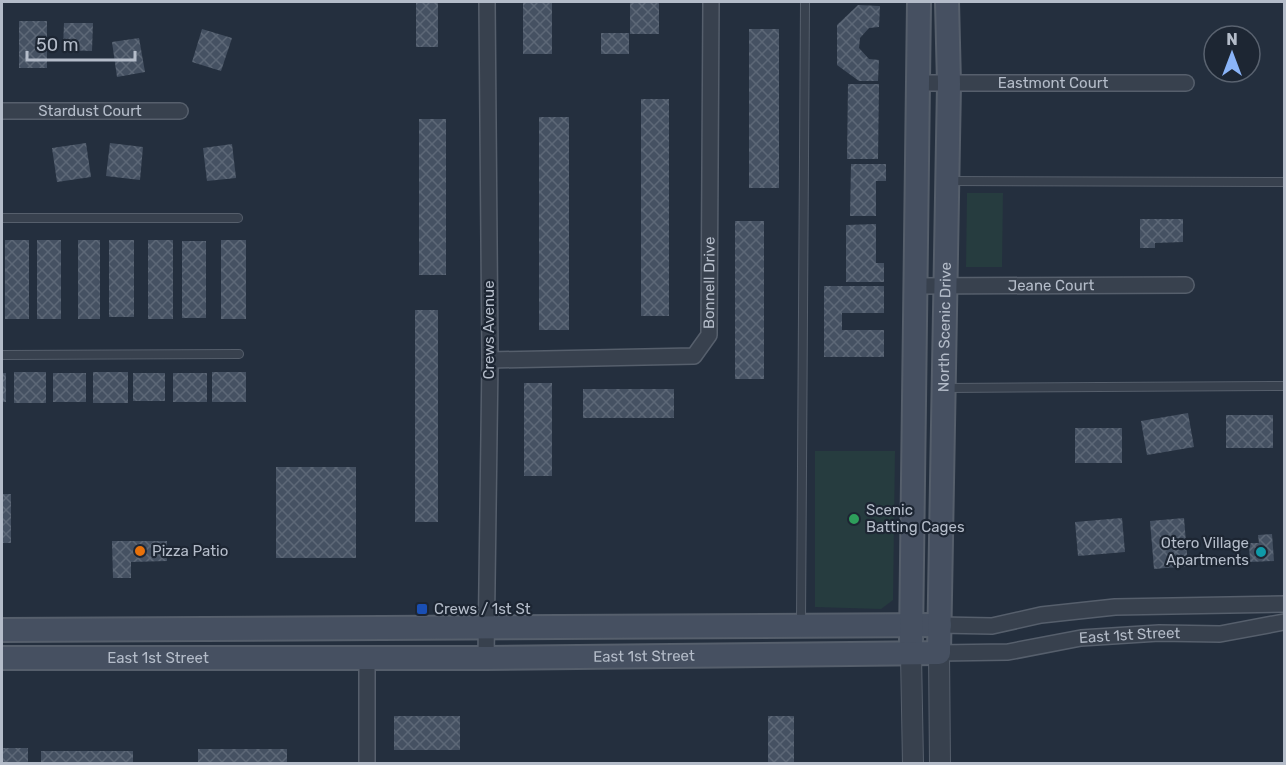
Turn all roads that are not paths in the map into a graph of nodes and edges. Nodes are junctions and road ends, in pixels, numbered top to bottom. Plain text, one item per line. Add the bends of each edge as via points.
1 (488, 2) edge
2 (711, 2) edge
3 (805, 2) edge
4 (919, 2) edge
5 (947, 2) edge
6 (919, 83) junction
7 (1186, 83) dead end
8 (949, 84) junction
9 (2, 111) edge
10 (180, 111) dead end
11 (946, 182) junction
12 (1284, 182) edge
13 (2, 218) edge
14 (238, 218) dead end
15 (1186, 285) dead end
16 (915, 286) junction
17 (945, 286) junction
18 (239, 354) dead end
19 (2, 355) edge
20 (490, 360) junction
21 (1284, 386) edge
22 (943, 388) junction
23 (1284, 604) edge
24 (1284, 622) edge
25 (911, 625) junction
26 (940, 625) junction
27 (801, 627) junction
28 (486, 629) junction
29 (2, 630) edge
30 (939, 653) junction
31 (911, 654) junction
32 (2, 657) edge
33 (367, 657) junction
34 (486, 658) junction
35 (367, 764) edge
36 (913, 764) edge
37 (940, 764) edge

1 - 20 street, Crews Avenue
2 - 20 street, Bonnell Drive via 709,335 694,356
3 - 27 lane
4 - 6 main road, North Scenic Drive
5 - 8 main road, North Scenic Drive
6 - 8 street, Eastmont Court
6 - 16 main road, North Scenic Drive
7 - 8 street, Eastmont Court
8 - 11 main road, North Scenic Drive
9 - 10 street, Stardust Court
11 - 12 lane
11 - 17 main road, North Scenic Drive
13 - 14 lane
15 - 17 street, Jeane Court
16 - 17 street, Jeane Court
16 - 25 main road, North Scenic Drive
17 - 22 main road, North Scenic Drive
18 - 19 lane
20 - 28 street, Crews Avenue
21 - 22 lane
22 - 26 main road, North Scenic Drive
23 - 26 street, East 1st Street via 1115,607 1041,615 992,626
24 - 30 street, East 1st Street via 1220,634 1081,638 1008,652
25 - 26 main road, East 1st Street
25 - 27 main road, East 1st Street
25 - 31 main road, North Scenic Drive
26 - 30 main road, North Scenic Drive
27 - 28 main road, East 1st Street
28 - 29 main road, East 1st Street
28 - 34 street, Crews Avenue
30 - 31 main road, East 1st Street
30 - 37 street
31 - 34 main road, East 1st Street
31 - 36 street
32 - 33 main road, East 1st Street
33 - 34 main road, East 1st Street
33 - 35 street

